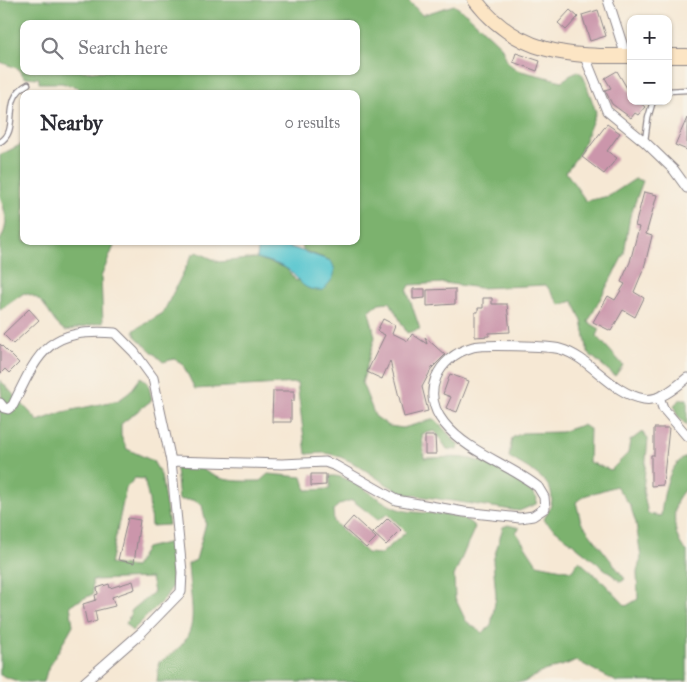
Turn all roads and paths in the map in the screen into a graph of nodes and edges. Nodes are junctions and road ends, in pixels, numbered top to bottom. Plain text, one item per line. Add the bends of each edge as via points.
1 (475, 0) edge
2 (608, 0) edge
3 (627, 51) edge
4 (627, 56) edge
5 (672, 56) edge
6 (687, 56) edge
7 (585, 57) junction
8 (28, 84) dead end
9 (687, 90) edge
10 (672, 91) edge
11 (652, 105) edge
12 (0, 142) edge
13 (645, 142) junction
14 (687, 187) edge
15 (687, 378) edge
16 (659, 397) junction
17 (0, 403) edge
18 (687, 436) edge
19 (171, 461) junction
20 (85, 682) edge

1 - 7 main road via 516,38 538,48
2 - 3 street
4 - 7 main road
5 - 6 main road
7 - 13 street via 607,111
8 - 12 lane via 13,94 9,132
9 - 10 lane
11 - 13 lane
13 - 14 street
15 - 16 street
16 - 18 street via 663,408
16 - 19 street via 645,399 629,394 578,357 549,348 476,346 444,366 431,389 439,415 449,429 538,487 544,497 544,508 532,516 520,518 396,500 325,462
17 - 19 street via 8,409 13,405 30,369 52,342 61,337 115,333 153,378
19 - 20 street via 182,572 181,592 142,632

